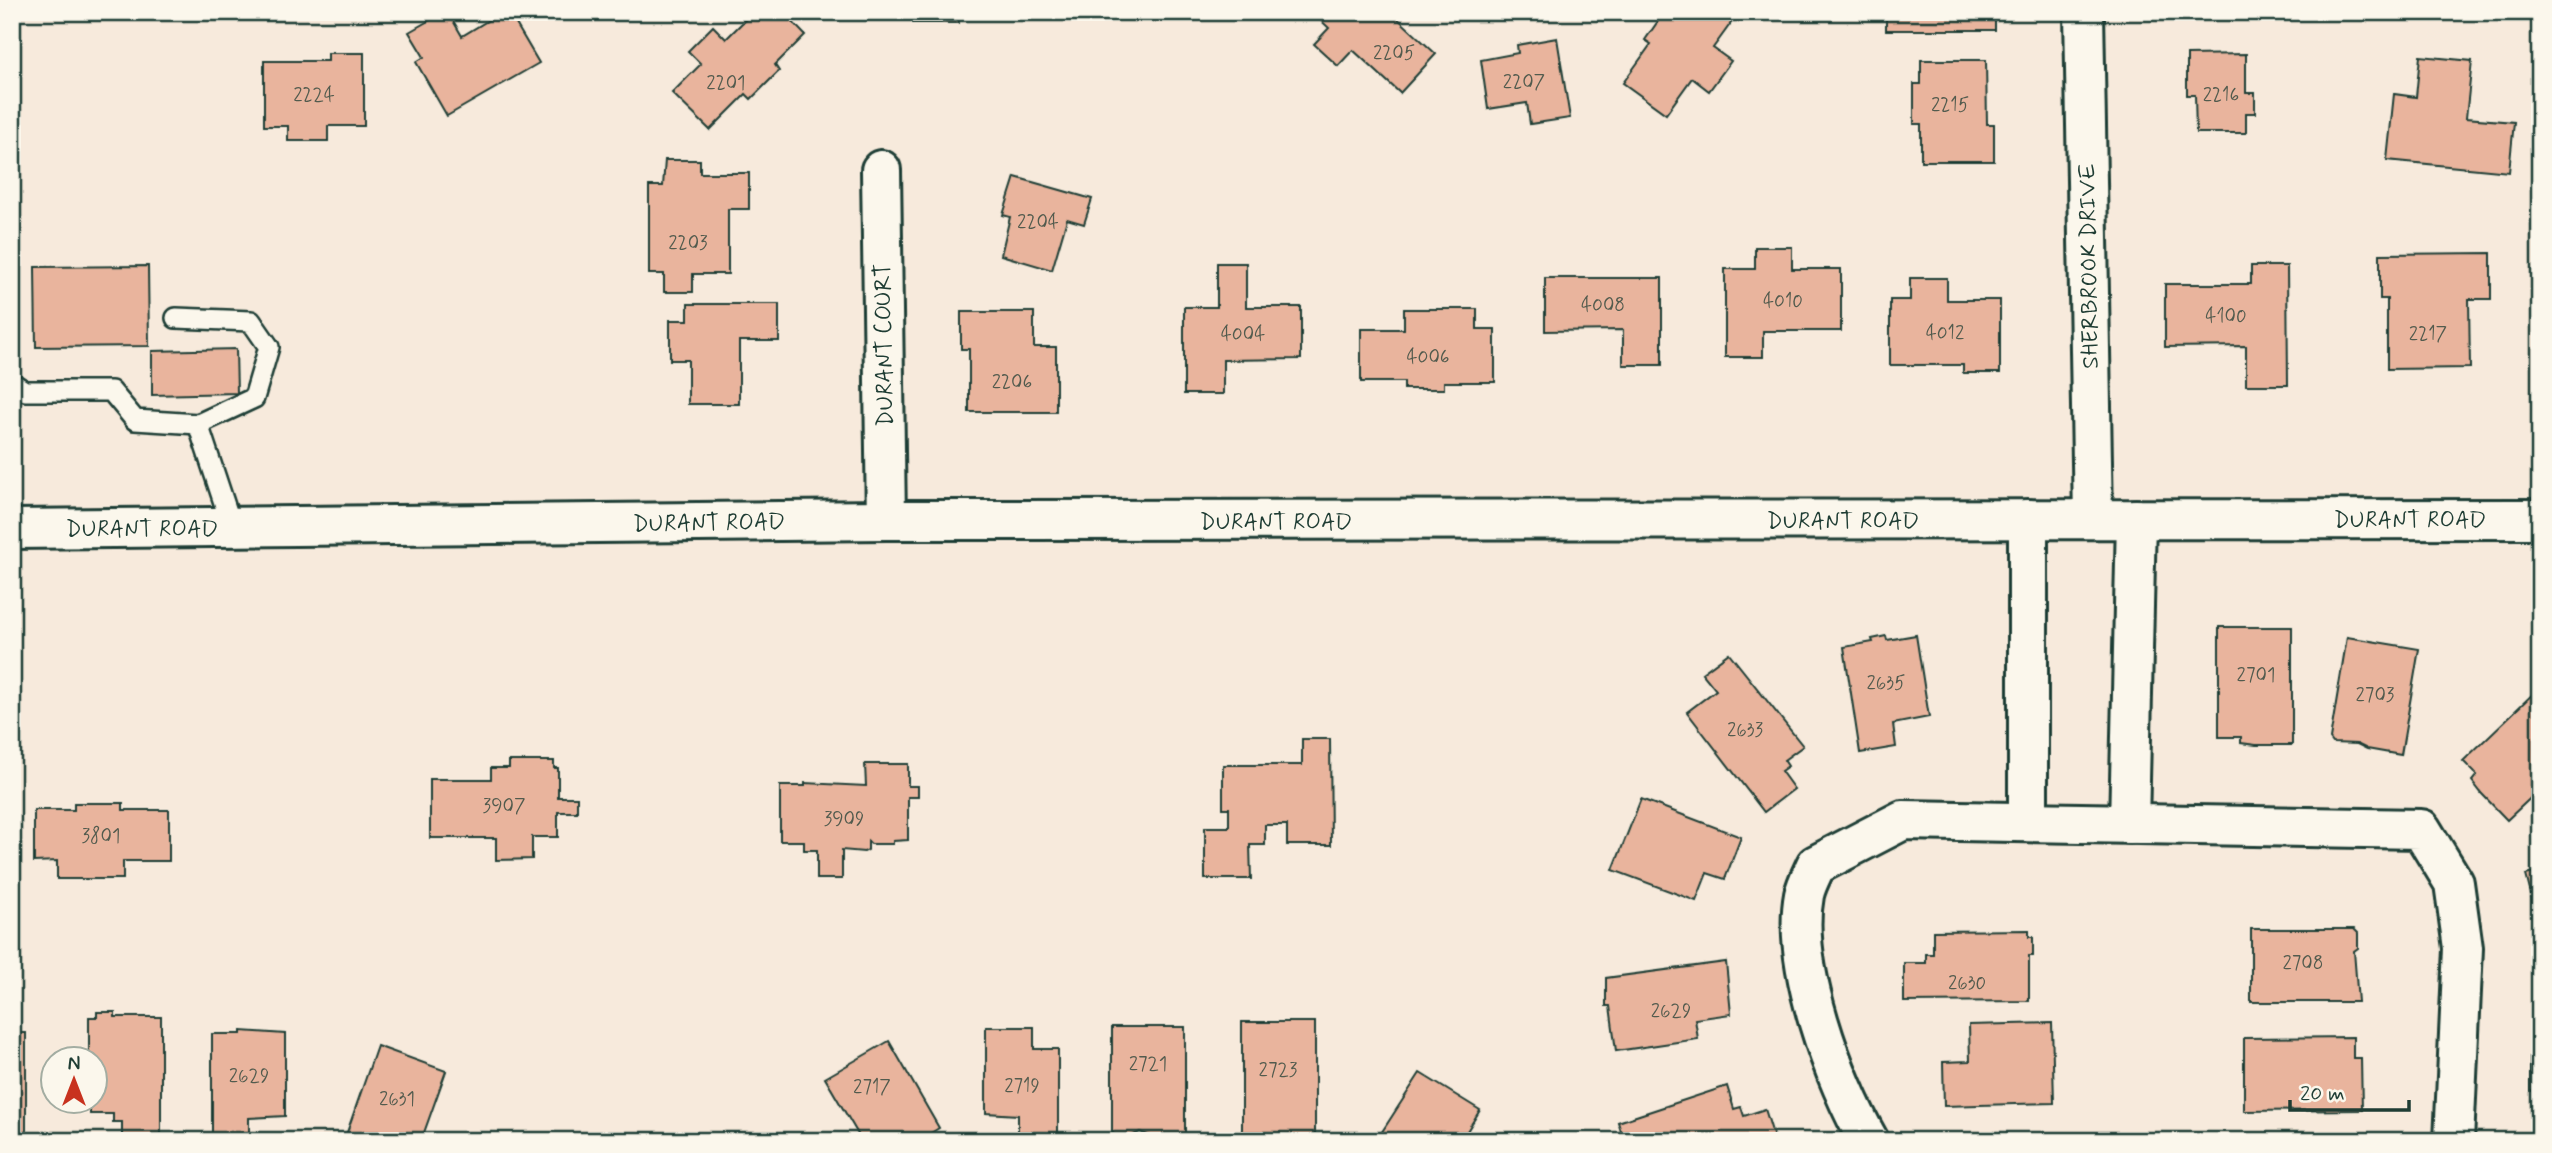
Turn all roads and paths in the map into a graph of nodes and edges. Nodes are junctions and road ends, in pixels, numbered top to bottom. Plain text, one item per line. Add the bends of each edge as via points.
1 (2084, 12) edge
2 (881, 170) dead end
3 (176, 317) dead end
4 (12, 383) edge
5 (198, 424) junction
6 (2028, 519) junction
7 (2092, 519) junction
8 (2136, 519) junction
9 (2540, 519) edge
10 (886, 520) junction
11 (232, 527) junction
12 (12, 529) edge
13 (2028, 822) junction
14 (2129, 824) junction
15 (1868, 1141) edge
16 (2454, 1141) edge

1 - 7 street, SHERBROOK DRIVE
2 - 10 street, DURANT COURT
3 - 5 lane via 251,321 269,347 254,398
4 - 5 lane via 25,390 111,390 135,420
5 - 11 lane
6 - 7 street, DURANT ROAD
6 - 10 street, DURANT ROAD
6 - 13 street
7 - 8 street, DURANT ROAD
8 - 9 street, DURANT ROAD
8 - 14 street
10 - 11 street, DURANT ROAD
11 - 12 street, DURANT ROAD
13 - 14 street
13 - 15 street via 1903,820 1815,865 1804,895 1804,969 1846,1100
14 - 16 street via 2421,829 2454,883 2463,948

